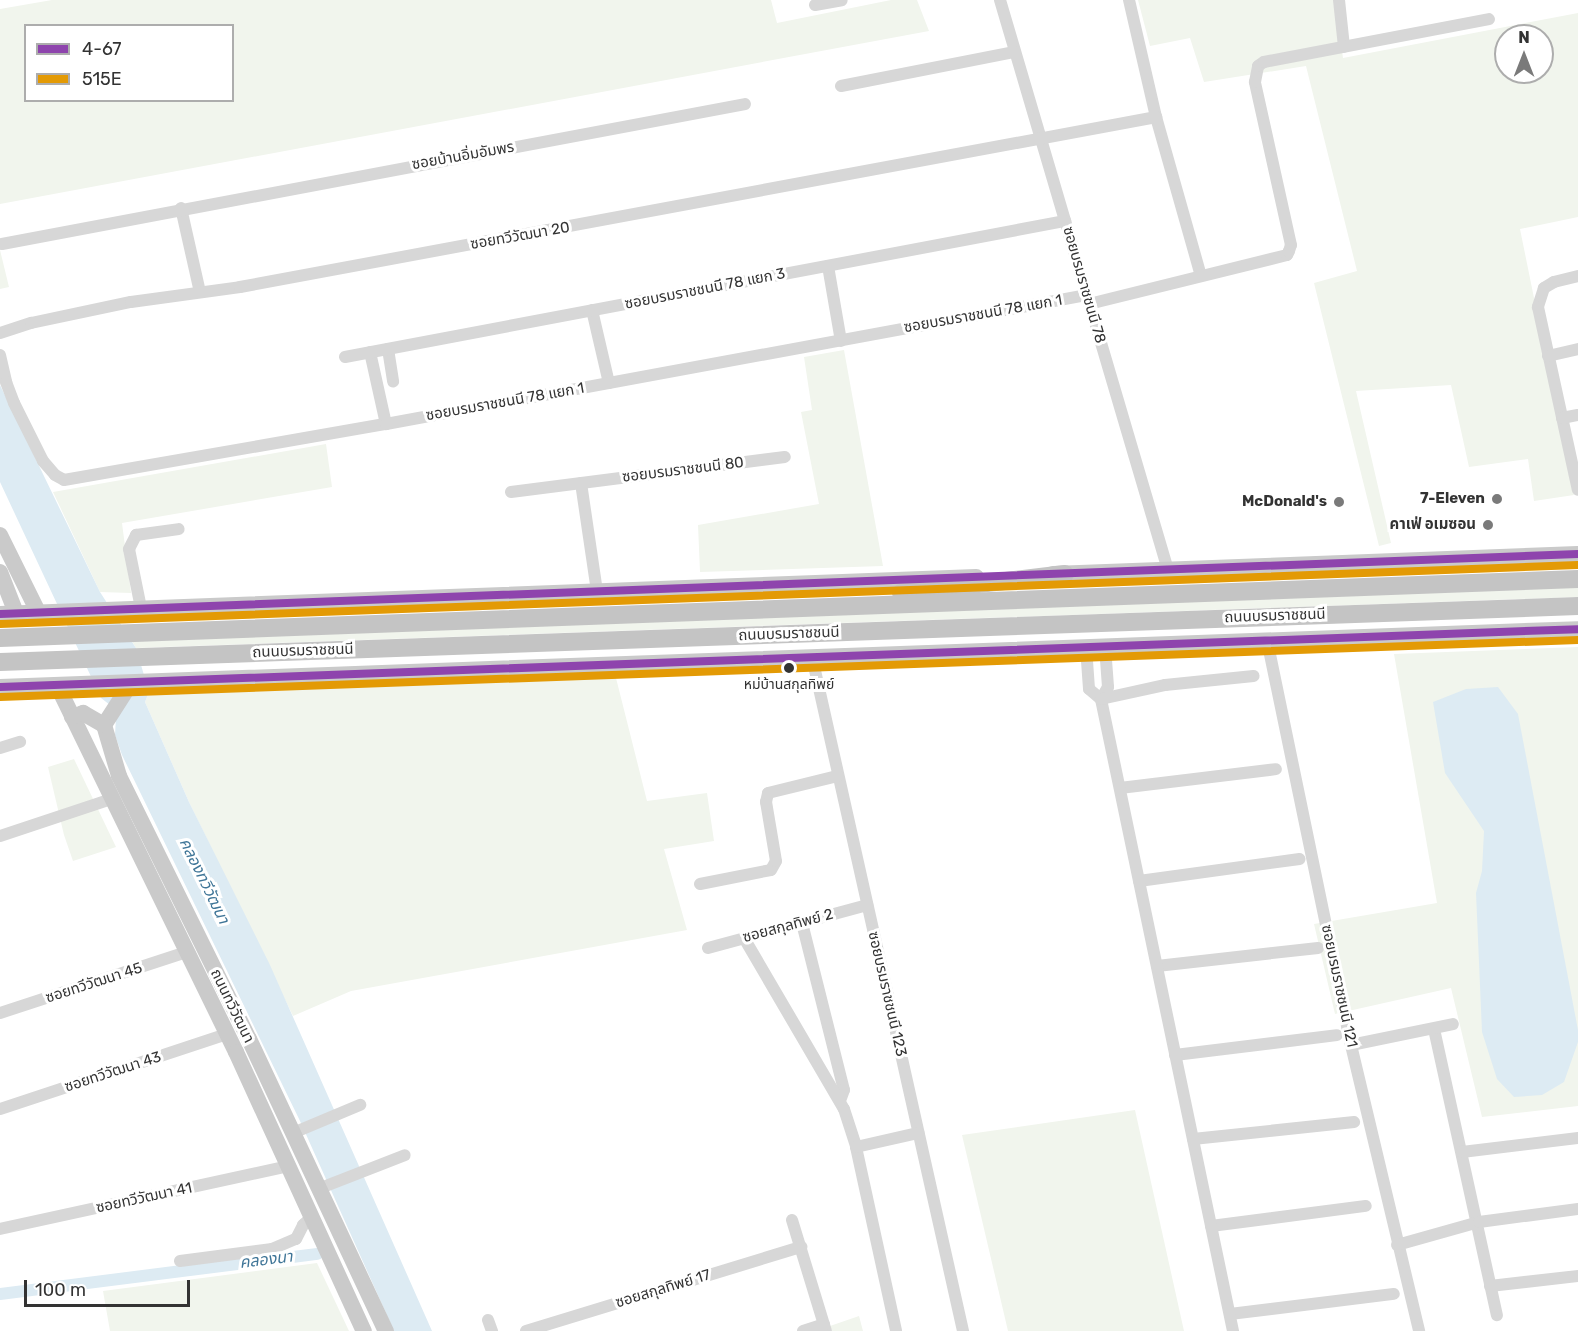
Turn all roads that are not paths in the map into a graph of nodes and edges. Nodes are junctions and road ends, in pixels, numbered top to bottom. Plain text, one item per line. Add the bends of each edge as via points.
1 (842, 0) edge
2 (1000, 0) edge
3 (1129, 0) edge
4 (1339, 0) edge
5 (815, 5) dead end
6 (1489, 19) dead end
7 (1344, 47) junction
8 (1015, 52) junction
9 (841, 86) dead end
10 (745, 104) dead end
11 (1156, 117) junction
12 (1041, 140) junction
13 (182, 208) junction
14 (1065, 221) junction
15 (2, 244) dead end
16 (828, 266) junction
17 (1201, 276) junction
18 (1578, 276) edge
19 (200, 292) junction
20 (1088, 299) junction
21 (592, 310) junction
22 (0, 333) edge
23 (841, 341) junction
24 (388, 349) junction
25 (1578, 349) edge
26 (370, 352) junction
27 (0, 355) edge
28 (1548, 356) junction
29 (345, 357) dead end
30 (393, 382) dead end
31 (609, 383) junction
32 (1578, 415) edge
33 (1562, 418) junction
34 (386, 424) junction
35 (785, 457) dead end
36 (581, 483) junction
37 (1578, 490) edge
38 (511, 492) dead end
39 (179, 529) dead end
40 (0, 535) edge
41 (1578, 554) edge
42 (1168, 570) junction
43 (0, 572) edge
44 (1065, 574) junction
45 (1578, 579) edge
46 (597, 591) junction
47 (1578, 606) edge
48 (795, 608) junction
49 (133, 609) junction
50 (38, 612) junction
51 (8, 613) edge
52 (1578, 629) edge
53 (0, 638) edge
54 (1267, 640) junction
55 (1105, 646) junction
56 (1086, 647) junction
57 (812, 657) junction
58 (0, 662) edge
59 (1254, 676) dead end
60 (131, 683) junction
61 (57, 685) junction
62 (0, 687) edge
63 (1101, 699) junction
64 (72, 717) junction
65 (104, 725) junction
66 (20, 742) dead end
67 (0, 748) edge
68 (1276, 768) dead end
69 (838, 776) junction
70 (1120, 788) junction
71 (111, 799) junction
72 (0, 836) edge
73 (1300, 860) dead end
74 (1139, 881) junction
75 (700, 884) dead end
76 (867, 905) junction
77 (802, 922) junction
78 (744, 938) junction
79 (708, 948) dead end
80 (1318, 948) dead end
81 (187, 952) junction
82 (1157, 966) junction
83 (0, 1013) edge
84 (1453, 1024) dead end
85 (1434, 1029) junction
86 (227, 1034) junction
87 (1337, 1035) dead end
88 (1351, 1045) junction
89 (1175, 1055) junction
90 (840, 1101) junction
91 (360, 1105) dead end
92 (0, 1109) edge
93 (1354, 1122) dead end
94 (298, 1131) junction
95 (918, 1133) junction
96 (1193, 1138) junction
97 (1578, 1138) edge
98 (856, 1147) junction
99 (1462, 1152) junction
100 (405, 1155) dead end
101 (288, 1166) junction
102 (325, 1187) junction
103 (1366, 1206) dead end
104 (1578, 1209) edge
105 (312, 1217) junction
106 (792, 1220) dead end
107 (1479, 1222) junction
108 (1211, 1226) junction
109 (0, 1229) edge
110 (1397, 1245) junction
111 (801, 1247) junction
112 (180, 1261) dead end
113 (1578, 1276) edge
114 (1490, 1286) junction
115 (1394, 1294) dead end
116 (1230, 1314) junction
117 (1497, 1315) dead end
118 (825, 1328) edge
119 (364, 1331) edge
120 (386, 1331) edge
121 (526, 1331) edge
122 (803, 1331) edge
123 (896, 1331) edge
124 (963, 1331) edge
125 (1233, 1331) edge
126 (1419, 1331) edge

1 - 5 street
2 - 8 street, ซอยบรมราชชนนี 78
3 - 11 street
4 - 7 street
6 - 7 street
7 - 17 street, ซอยบรมราชชนนี 78 แยก 1 via 1258,66 1255,82 1291,245 1287,255
8 - 9 street
8 - 12 street, ซอยบรมราชชนนี 78
10 - 13 street, ซอยบ้านอิ่มอัมพร
11 - 12 street, ซอยทวีวัฒนา 20
11 - 17 street
12 - 14 street, ซอยบรมราชชนนี 78
12 - 19 street, ซอยทวีวัฒนา 20
13 - 15 street, ซอยบ้านอิ่มอัมพร
13 - 19 street
14 - 16 street, ซอยบรมราชชนนี 78 แยก 3
14 - 20 street, ซอยบรมราชชนนี 78
16 - 21 street, ซอยบรมราชชนนี 78 แยก 3
16 - 23 street
17 - 20 street, ซอยบรมราชชนนี 78 แยก 1
18 - 28 street via 1554,282 1540,295 1538,307
19 - 22 street, ซอยทวีวัฒนา 20 via 42,320
20 - 23 street, ซอยบรมราชชนนี 78 แยก 1
20 - 42 street, ซอยบรมราชชนนี 78
21 - 24 street, ซอยบรมราชชนนี 78 แยก 3
21 - 31 street
23 - 31 street, ซอยบรมราชชนนี 78 แยก 1
24 - 26 street, ซอยบรมราชชนนี 78 แยก 3
24 - 30 street
25 - 28 street
26 - 29 street, ซอยบรมราชชนนี 78 แยก 3
26 - 34 street
27 - 34 street, ซอยบรมราชชนนี 78 แยก 1 via 6,382 43,461 64,480
28 - 33 street
31 - 34 street, ซอยบรมราชชนนี 78 แยก 1
32 - 33 street
33 - 37 street
35 - 36 street, ซอยบรมราชชนนี 80
36 - 38 street, ซอยบรมราชชนนี 80
36 - 46 street
39 - 49 street via 136,535 129,549
40 - 50 main road
41 - 42 main road
42 - 44 main road
43 - 51 main road
44 - 46 main road
44 - 48 highway
45 - 48 highway, ถนนบรมราชชนนี
46 - 49 main road
47 - 58 highway, ถนนบรมราชชนนี
48 - 53 highway, ถนนบรมราชชนนี
49 - 50 main road
50 - 51 main road
52 - 54 main road
54 - 55 main road
54 - 88 street, ซอยบรมราชชนนี 121
55 - 56 main road
55 - 63 street via 1108,687
56 - 57 main road
56 - 63 street via 1089,689
57 - 60 main road
57 - 69 street, ซอยบรมราชชนนี 123
59 - 63 street via 1165,685
60 - 61 main road
60 - 65 main road
61 - 62 main road
61 - 64 main road, ถนนทวีวัฒนา
63 - 70 street
64 - 65 main road via 83,713
64 - 71 main road, ถนนทวีวัฒนา
65 - 94 main road, ถนนทวีวัฒนา via 119,776
66 - 67 street
68 - 70 street
69 - 75 street via 768,793 766,802 776,861 771,870
69 - 76 street, ซอยบรมราชชนนี 123
70 - 74 street
71 - 72 street
71 - 81 main road, ถนนทวีวัฒนา
73 - 74 street
74 - 82 street
76 - 77 street, ซอยสกุลทิพย์ 2
76 - 95 street, ซอยบรมราชชนนี 123
77 - 78 street, ซอยสกุลทิพย์ 2
77 - 90 street via 844,1090
78 - 79 street, ซอยสกุลทิพย์ 2
78 - 90 street
80 - 82 street
81 - 83 street, ซอยทวีวัฒนา 45
81 - 86 main road, ถนนทวีวัฒนา
82 - 89 street
84 - 85 street
85 - 88 street
85 - 99 street
86 - 92 street, ซอยทวีวัฒนา 43
86 - 101 main road, ถนนทวีวัฒนา
87 - 89 street
88 - 110 street, ซอยบรมราชชนนี 121
89 - 96 street
90 - 98 street
91 - 94 street
93 - 96 street
94 - 102 main road, ถนนทวีวัฒนา
95 - 98 street
95 - 124 street, ซอยบรมราชชนนี 123
96 - 108 street
97 - 99 street
98 - 123 street
99 - 107 street
100 - 102 street
101 - 105 main road, ถนนทวีวัฒนา
101 - 109 street, ซอยทวีวัฒนา 41
102 - 120 main road, ถนนทวีวัฒนา
103 - 108 street
104 - 107 street
105 - 112 street via 296,1239 272,1249
105 - 119 main road, ถนนทวีวัฒนา
106 - 111 street
107 - 110 street
107 - 114 street
108 - 116 street
110 - 126 street, ซอยบรมราชชนนี 121
111 - 118 street
111 - 121 street, ซอยสกุลทิพย์ 17
113 - 114 street
114 - 117 street
115 - 116 street
116 - 125 street
118 - 122 street

